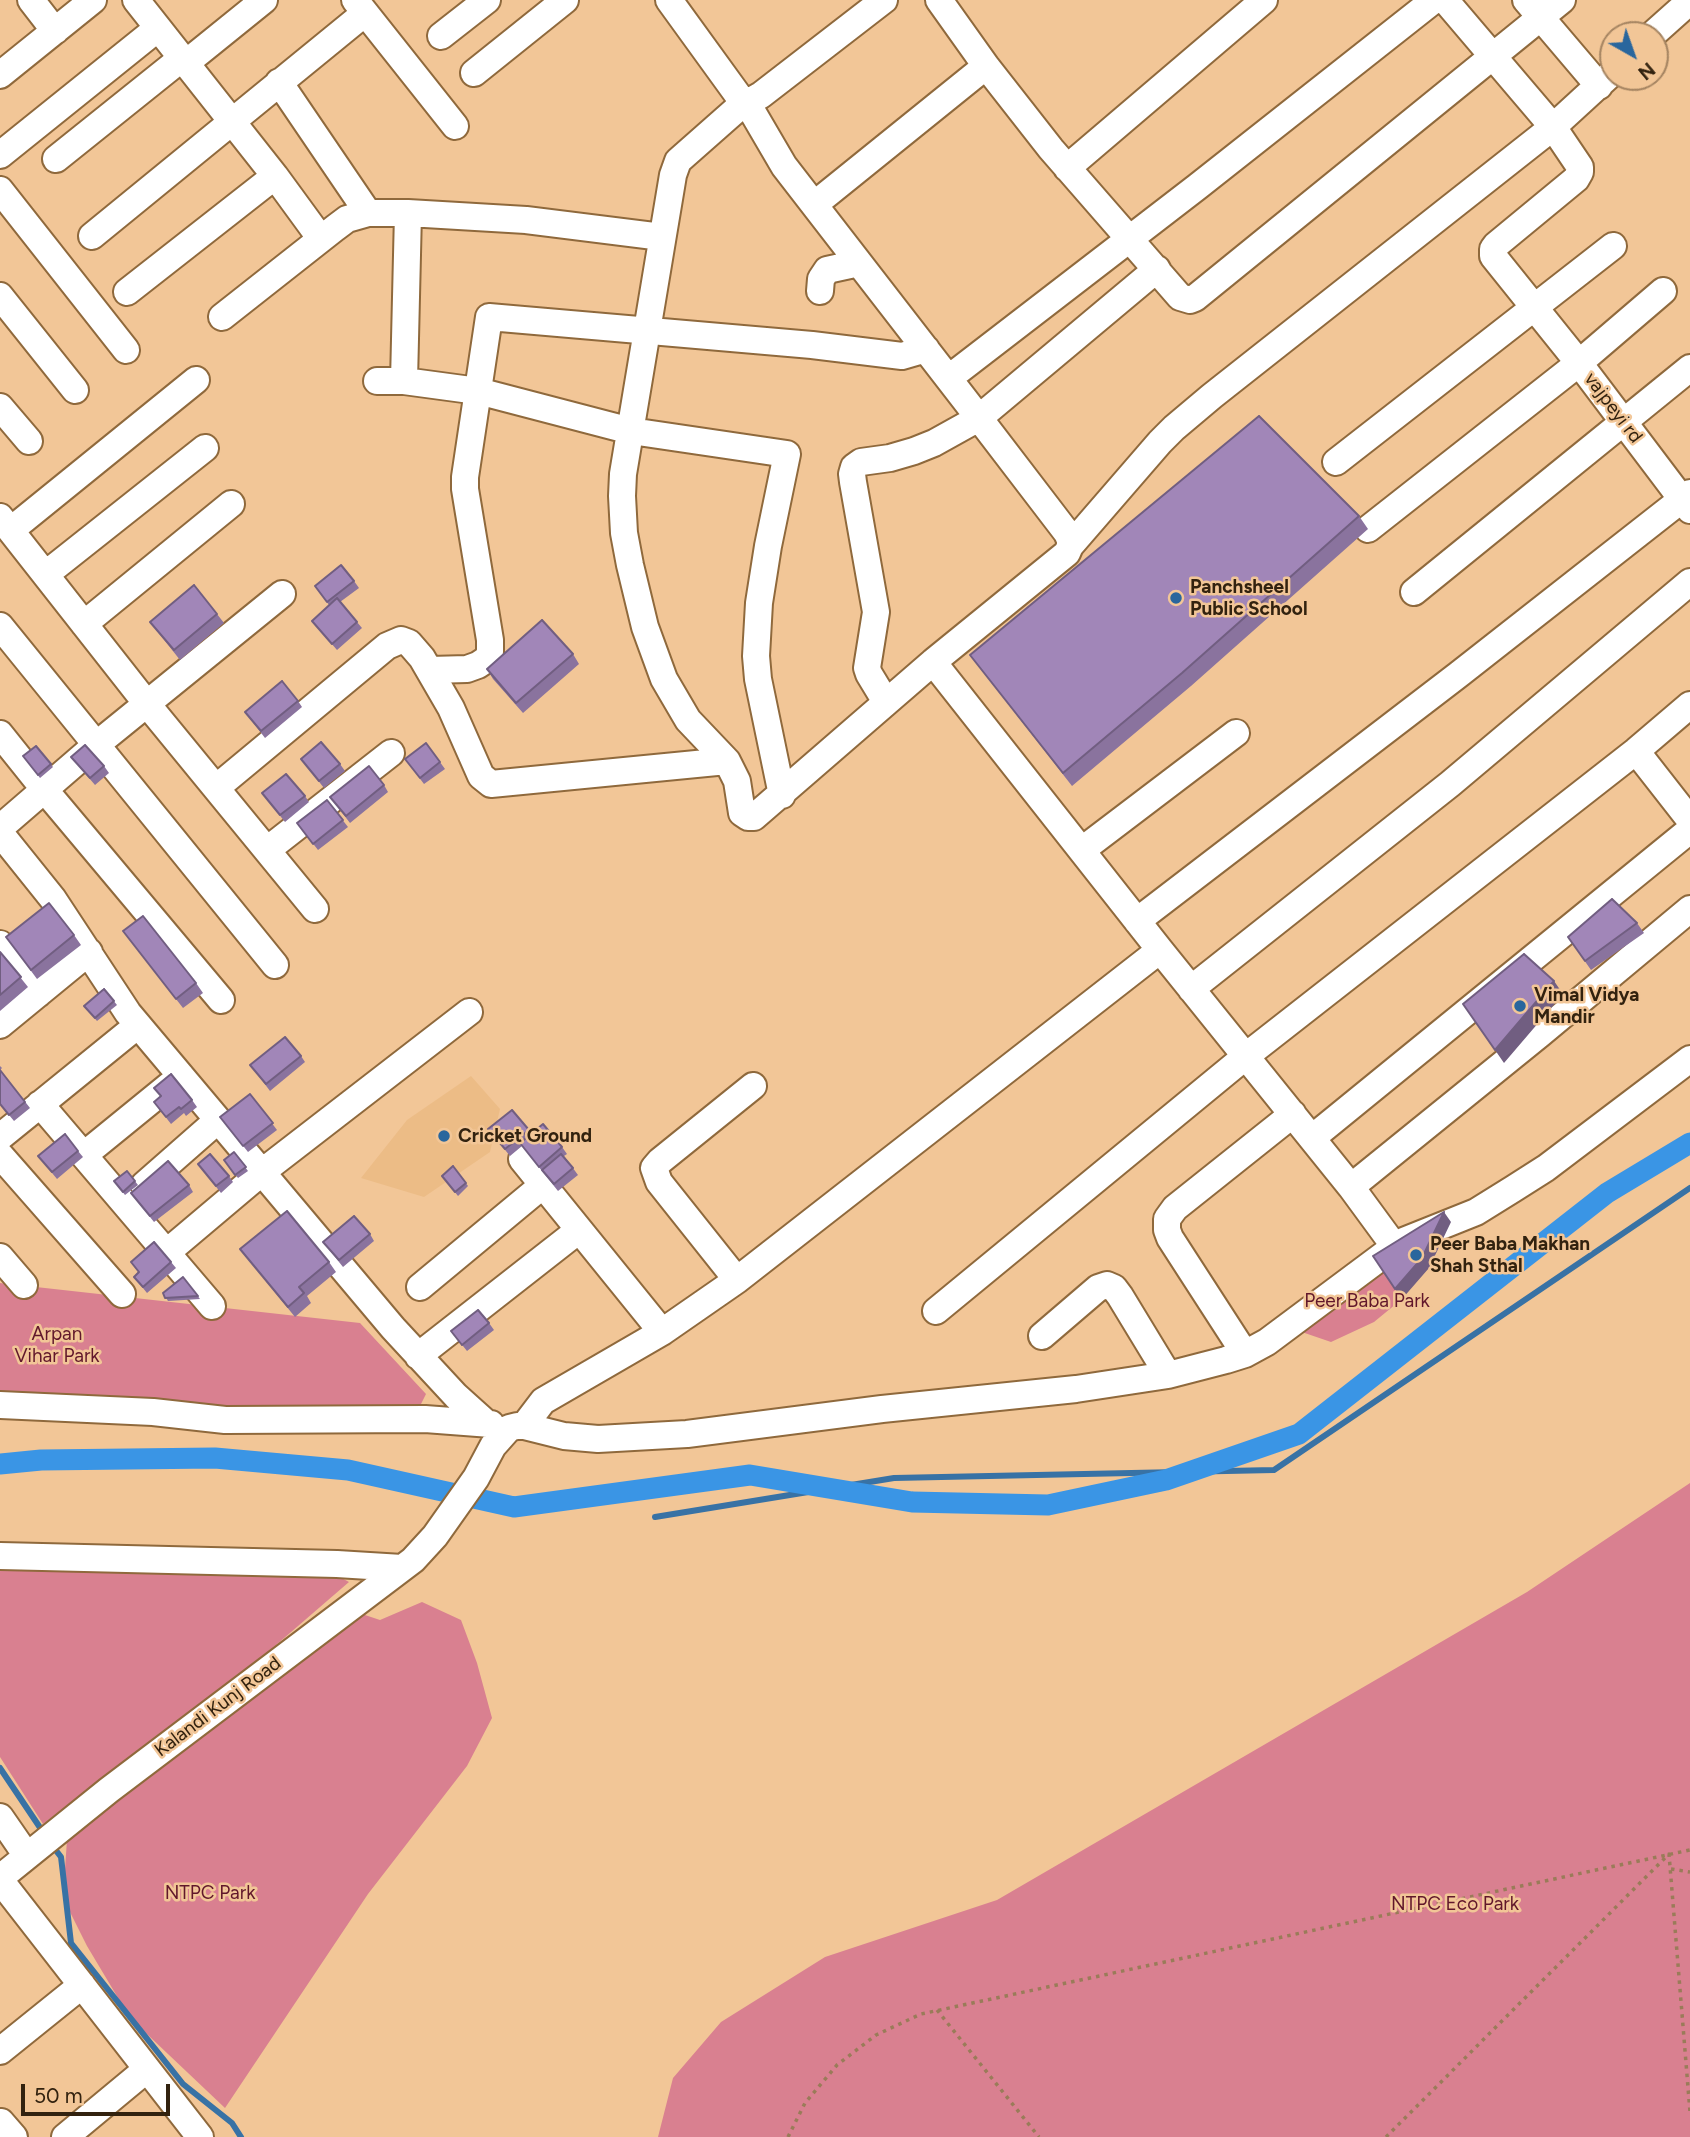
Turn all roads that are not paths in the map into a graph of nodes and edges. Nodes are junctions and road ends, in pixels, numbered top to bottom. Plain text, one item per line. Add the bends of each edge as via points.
1 (31, 0) edge
2 (93, 0) edge
3 (136, 0) edge
4 (264, 0) edge
5 (486, 0) edge
6 (565, 0) edge
7 (669, 0) edge
8 (884, 0) edge
9 (939, 0) edge
10 (1264, 0) edge
11 (1434, 0) edge
12 (1445, 0) edge
13 (1562, 0) edge
14 (360, 6) edge
15 (1534, 9) edge
16 (158, 28) junction
17 (55, 31) junction
18 (441, 36) dead end
19 (1494, 56) junction
20 (184, 61) junction
21 (986, 66) junction
22 (1599, 72) edge
23 (474, 73) dead end
24 (0, 75) edge
25 (279, 82) junction
26 (1599, 85) edge
27 (746, 101) junction
28 (231, 121) junction
29 (455, 126) dead end
30 (1553, 127) junction
31 (0, 155) edge
32 (56, 159) dead end
33 (1067, 168) junction
34 (275, 176) junction
35 (0, 190) edge
36 (815, 204) junction
37 (368, 213) junction
38 (408, 213) junction
39 (92, 236) dead end
40 (663, 237) junction
41 (1130, 238) junction
42 (321, 239) junction
43 (1612, 246) dead end
44 (859, 263) junction
45 (1157, 269) junction
46 (1662, 291) dead end
47 (127, 292) dead end
48 (820, 292) dead end
49 (0, 296) edge
50 (1536, 307) junction
51 (222, 317) dead end
52 (647, 330) junction
53 (926, 349) junction
54 (126, 350) dead end
55 (1580, 363) junction
56 (1690, 368) edge
57 (948, 378) junction
58 (196, 380) dead end
59 (377, 381) dead end
60 (404, 381) junction
61 (75, 390) dead end
62 (478, 391) junction
63 (0, 407) edge
64 (979, 418) junction
65 (1624, 423) junction
66 (631, 431) junction
67 (29, 442) dead end
68 (205, 448) dead end
69 (1336, 462) dead end
70 (1687, 501) edge
71 (231, 505) dead end
72 (5, 523) edge
73 (1368, 529) dead end
74 (1070, 546) junction
75 (46, 575) junction
76 (1690, 582) edge
77 (1414, 592) dead end
78 (282, 594) dead end
79 (84, 624) junction
80 (0, 626) edge
81 (933, 662) junction
82 (430, 670) junction
83 (887, 702) junction
84 (147, 704) junction
85 (1690, 705) edge
86 (1236, 733) dead end
87 (0, 734) edge
88 (96, 745) junction
89 (1636, 751) junction
90 (391, 752) dead end
91 (727, 761) junction
92 (216, 788) junction
93 (44, 789) junction
94 (782, 795) junction
95 (1690, 820) edge
96 (0, 828) edge
97 (1690, 830) edge
98 (0, 833) edge
99 (267, 850) junction
100 (1082, 850) junction
101 (315, 909) dead end
102 (1690, 909) edge
103 (1137, 920) junction
104 (0, 944) edge
105 (1160, 950) junction
106 (89, 952) junction
107 (275, 965) dead end
108 (1191, 989) junction
109 (38, 993) junction
110 (221, 1000) dead end
111 (469, 1012) dead end
112 (0, 1025) edge
113 (138, 1025) junction
114 (1246, 1056) junction
115 (1690, 1059) edge
116 (181, 1076) junction
117 (753, 1086) dead end
118 (40, 1104) junction
119 (1293, 1114) junction
120 (218, 1120) junction
121 (0, 1137) edge
122 (1312, 1138) junction
123 (0, 1155) edge
124 (84, 1155) junction
125 (522, 1159) edge
126 (261, 1172) junction
127 (543, 1185) junction
128 (1351, 1187) junction
129 (124, 1203) junction
130 (579, 1230) junction
131 (1395, 1247) junction
132 (166, 1252) junction
133 (0, 1257) edge
134 (737, 1280) junction
135 (24, 1285) dead end
136 (420, 1287) dead end
137 (122, 1294) dead end
138 (212, 1307) dead end
139 (936, 1311) dead end
140 (662, 1332) junction
141 (1042, 1336) dead end
142 (1245, 1354) junction
143 (418, 1356) junction
144 (1168, 1375) junction
145 (0, 1405) edge
146 (506, 1426) junction
147 (0, 1556) edge
148 (402, 1568) junction
149 (0, 1817) edge
150 (41, 1845) junction
151 (0, 1879) edge
152 (82, 1985) junction
153 (0, 2051) edge
154 (147, 2069) junction
155 (65, 2137) edge
156 (200, 2137) edge

1 - 17 street
2 - 17 street
3 - 16 street
4 - 20 street
5 - 18 street
6 - 23 street
7 - 27 street
8 - 27 street
9 - 21 street
10 - 33 street
11 - 41 street
12 - 19 street
13 - 15 street
14 - 25 street
14 - 29 street
15 - 19 street
15 - 22 street
16 - 20 street
16 - 31 street
17 - 24 street
19 - 30 street
19 - 45 street via 1195,298 1180,297
20 - 28 street
20 - 32 street
21 - 33 street
21 - 36 street
25 - 28 street
25 - 37 street
26 - 30 street
27 - 36 street via 784,166
27 - 40 street via 678,161
28 - 34 street
28 - 39 street
30 - 50 street, vajpeyi rd via 1578,161 1580,172 1493,250 1495,260
30 - 74 street via 1174,428
33 - 41 street
34 - 42 street
34 - 47 street
35 - 54 street
36 - 44 street
37 - 38 street
37 - 42 street via 347,219
38 - 40 street via 526,220
38 - 60 street
40 - 52 street
41 - 45 street
41 - 57 street
42 - 51 street
43 - 50 street
44 - 48 street via 827,270
44 - 53 street
45 - 64 street
46 - 55 street
49 - 61 street
50 - 55 street, vajpeyi rd
50 - 69 street
52 - 53 street via 902,356
52 - 62 street via 489,317
52 - 66 street
53 - 57 street
55 - 65 street, vajpeyi rd
55 - 73 street
56 - 65 street
57 - 64 street
58 - 72 street
59 - 60 street
60 - 62 street
62 - 66 street
62 - 82 street via 465,489 490,652 487,659 467,669
63 - 67 street
64 - 74 street via 1067,533
64 - 83 street via 914,451 861,463 852,474 876,611 867,668
65 - 70 street, vajpeyi rd
65 - 77 street
66 - 91 street via 623,485 624,533 645,626 681,710
66 - 94 street via 787,454 759,603 756,656
68 - 75 street
70 - 103 street
71 - 79 street
72 - 75 street
74 - 81 street
75 - 79 street
76 - 108 street via 1450,784
78 - 84 street
79 - 84 street
80 - 88 street
81 - 83 street
81 - 100 street
82 - 91 street via 481,776 491,784
82 - 92 street via 409,643 401,640 387,646
83 - 94 street
84 - 88 street
84 - 92 street
85 - 89 street
86 - 100 street
87 - 93 street
88 - 93 street
88 - 107 street
89 - 95 street
89 - 114 street
90 - 99 street
91 - 94 street via 748,817 760,815
92 - 99 street
93 - 96 street
93 - 110 street
97 - 122 street
98 - 106 street
99 - 101 street
100 - 103 street
102 - 128 street
103 - 105 street
104 - 109 street
105 - 108 street
105 - 134 street, Kalandi Kunj Road
106 - 109 street
106 - 113 street
108 - 114 street
109 - 112 street
111 - 126 street
113 - 116 street
113 - 118 street
114 - 119 street
114 - 139 street
115 - 131 street via 1504,1195
116 - 120 street
116 - 124 street
117 - 134 street via 654,1168 659,1182
118 - 121 street
118 - 124 street
119 - 122 street
119 - 142 street via 1167,1219 1170,1238
120 - 126 street
120 - 129 street
122 - 128 street
123 - 137 street
124 - 129 street
125 - 127 street
126 - 132 street
126 - 143 street
127 - 130 street
127 - 136 street
128 - 131 street
129 - 132 street
130 - 140 street
130 - 143 street
131 - 142 street
132 - 138 street
133 - 135 street
134 - 140 street, Kalandi Kunj Road
140 - 146 street, Kalandi Kunj Road
141 - 144 street via 1107,1285 1120,1296
142 - 144 street
143 - 146 street via 456,1396
144 - 146 street via 687,1434 598,1439
145 - 146 street via 225,1420 425,1419
146 - 148 street, Kalandi Kunj Road via 435,1536
147 - 148 street
148 - 150 street, Kalandi Kunj Road
149 - 150 street
150 - 151 street, Kalandi Kunj Road
151 - 152 street
152 - 153 street
152 - 154 street
154 - 155 street
154 - 156 street

